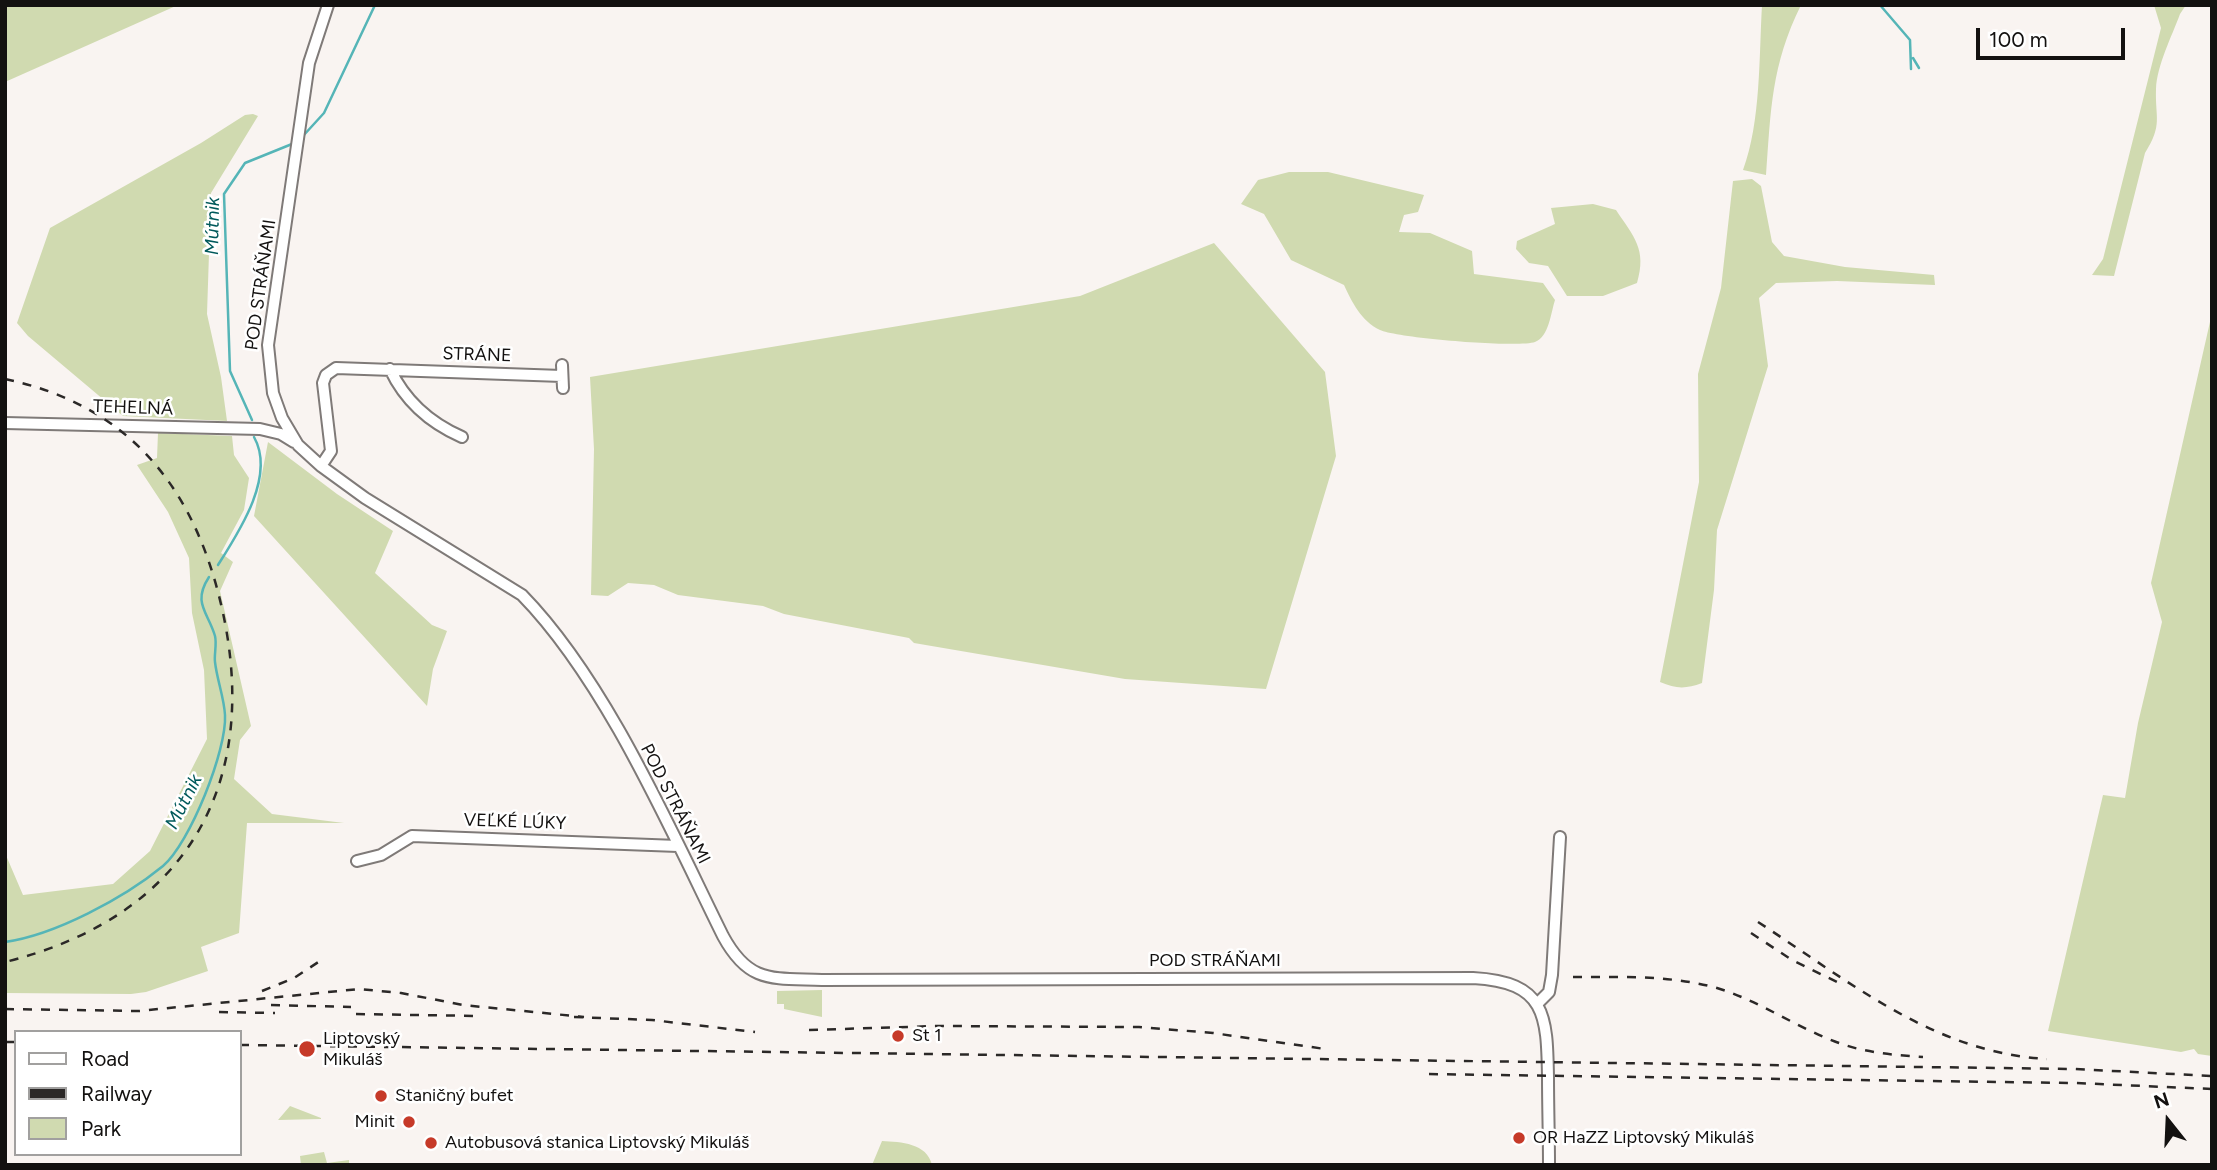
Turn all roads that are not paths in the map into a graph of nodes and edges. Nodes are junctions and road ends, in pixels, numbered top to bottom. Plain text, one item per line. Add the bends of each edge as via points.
1 (328, 5) edge
2 (390, 369) junction
3 (562, 376) dead end
4 (278, 409) junction
5 (5, 423) edge
6 (260, 429) junction
7 (462, 437) dead end
8 (298, 444) junction
9 (321, 466) junction
10 (1560, 836) dead end
11 (678, 846) junction
12 (356, 861) dead end
13 (1537, 1004) junction
14 (1549, 1165) edge

1 - 4 street, POD STRÁŇAMI via 310,56 268,345 269,377
2 - 3 street, STRÁNE
2 - 7 street via 426,417
2 - 9 street, STRÁNE via 340,367 324,378 331,451
4 - 6 street via 270,424
4 - 8 street, POD STRÁŇAMI
5 - 6 street, TEHELNÁ
6 - 8 street, TEHELNÁ
8 - 9 street, POD STRÁŇAMI
9 - 11 street, POD STRÁŇAMI via 377,506 523,594 604,708
10 - 13 street via 1552,975 1549,992
11 - 12 street, VEĽKÉ LÚKY via 412,836 381,855
11 - 13 street, POD STRÁŇAMI via 732,952 745,968 761,975 875,980 1473,978 1513,984
13 - 14 street via 1547,1029

